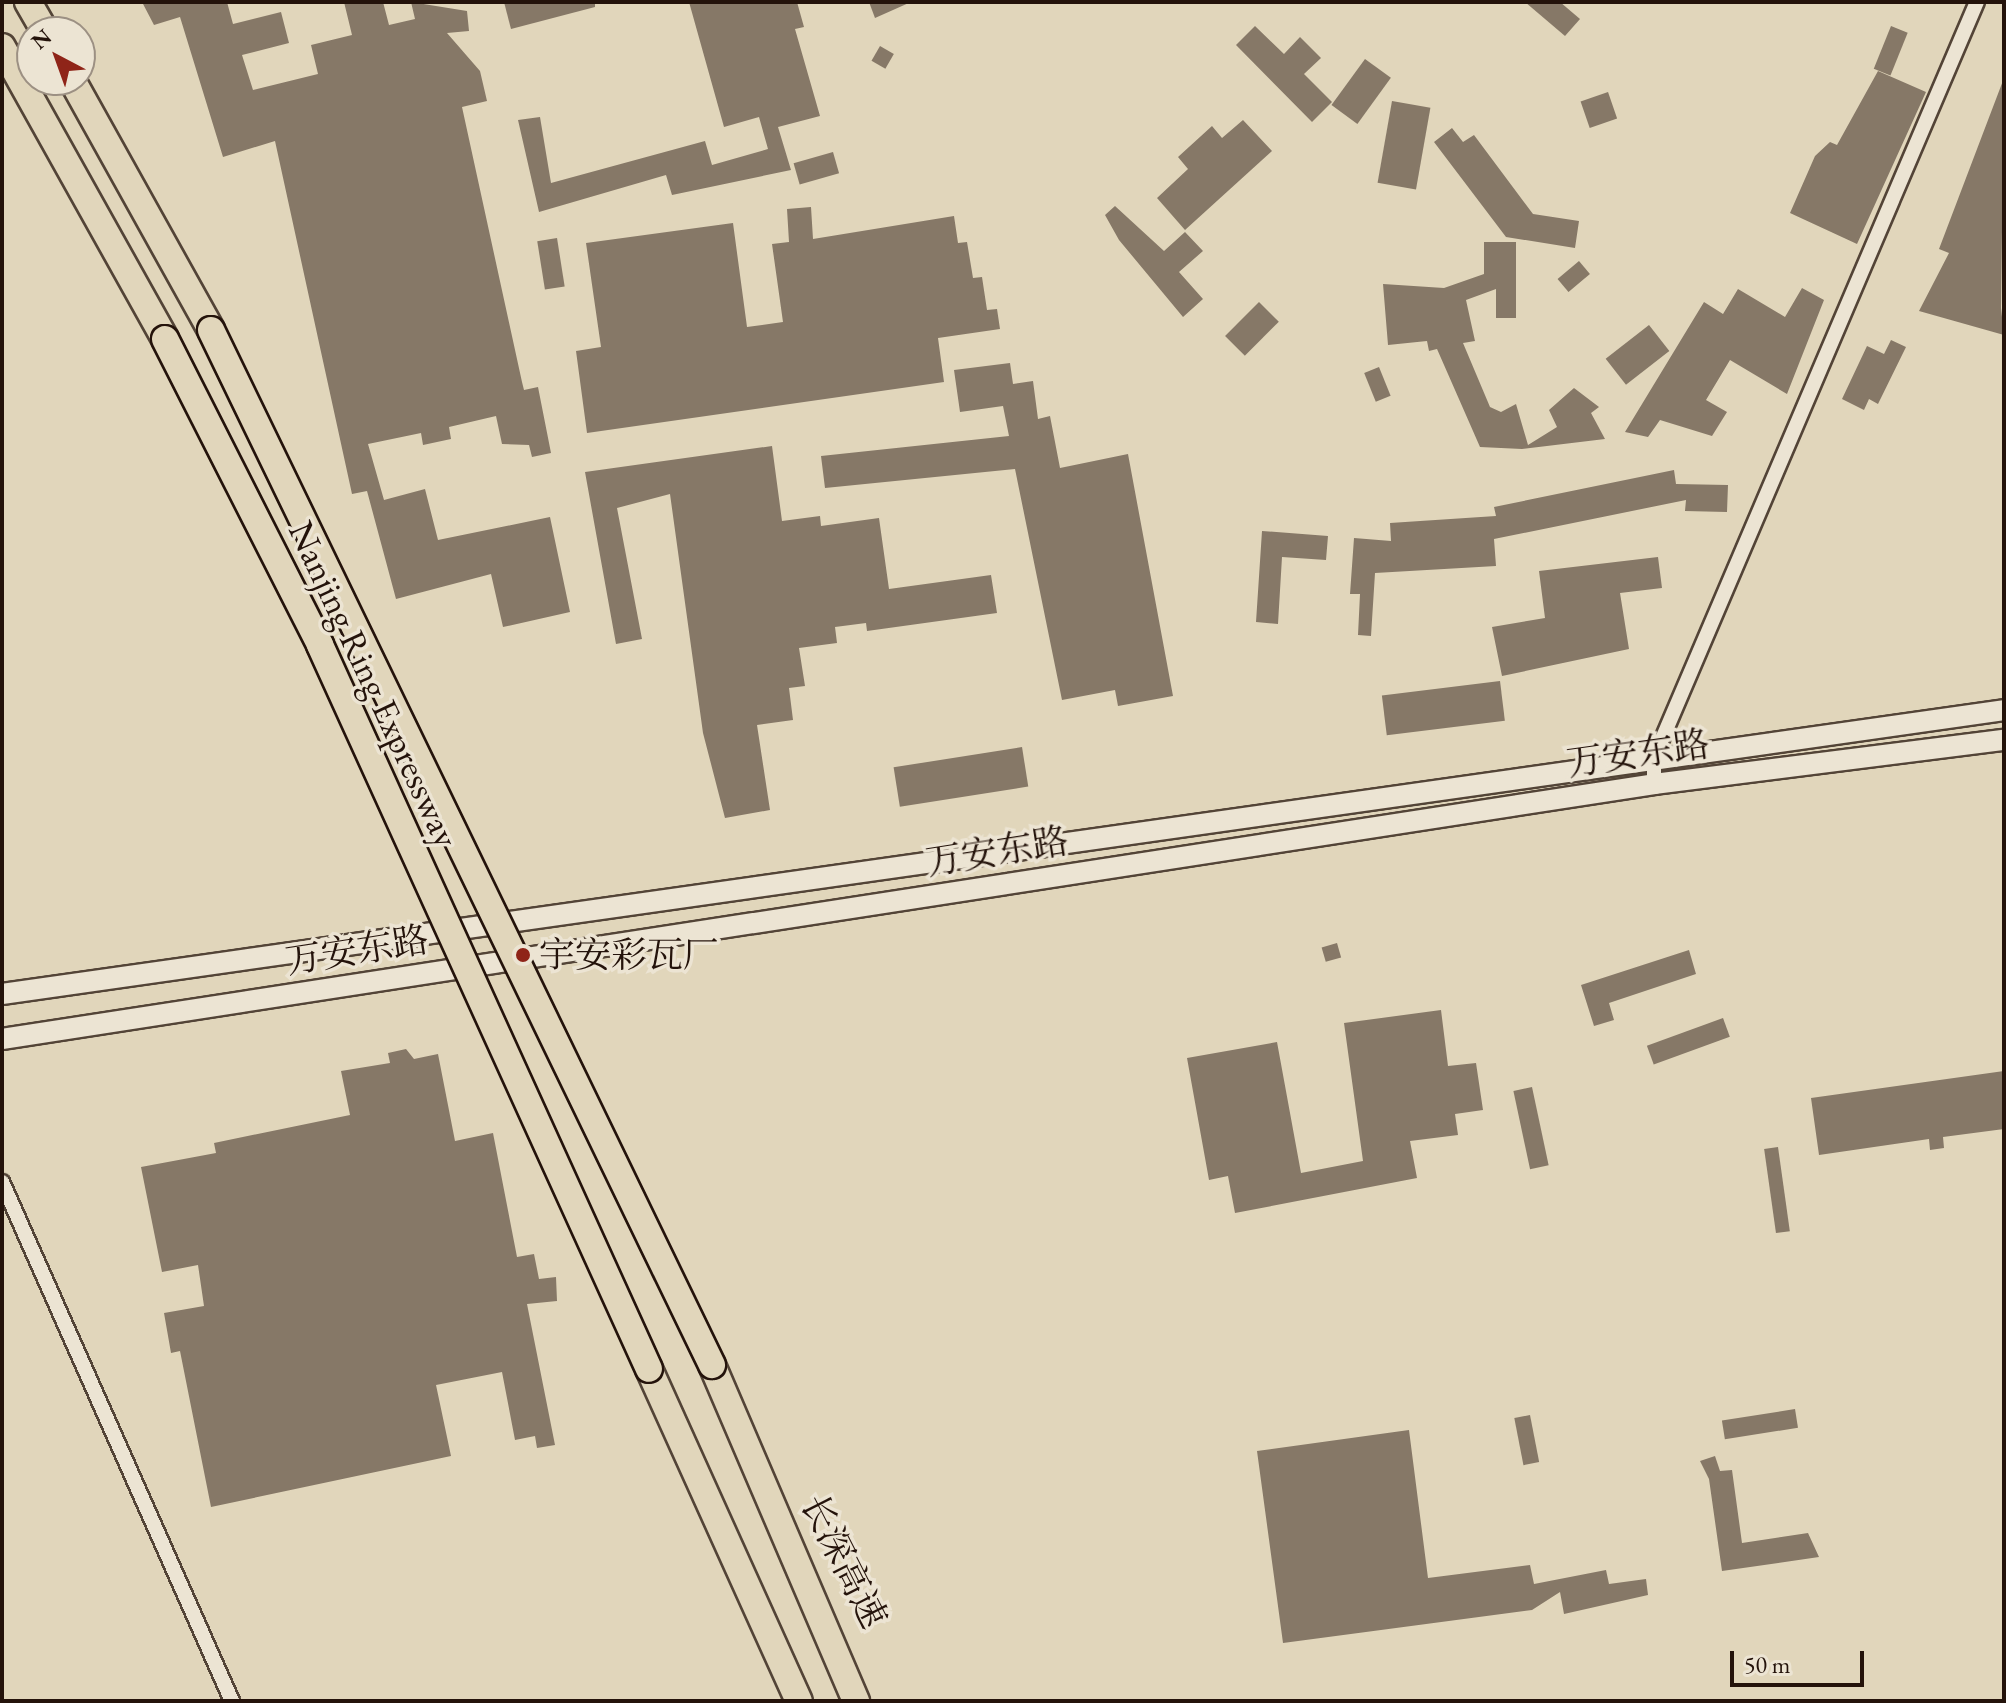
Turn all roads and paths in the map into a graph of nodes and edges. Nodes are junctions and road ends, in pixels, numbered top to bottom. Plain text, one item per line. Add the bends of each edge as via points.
1 (1977, 2) edge
2 (2, 47) edge
3 (81, 96) edge
4 (2004, 710) edge
5 (2004, 740) edge
6 (1654, 758) junction
7 (1654, 784) junction
8 (2, 994) edge
9 (2, 1039) edge
10 (2, 1182) edge
11 (750, 1453) junction
12 (752, 1594) junction
13 (232, 1701) edge
14 (778, 1701) edge
15 (799, 1701) edge
16 (856, 1701) edge
17 (873, 1701) edge

1 - 6 street
2 - 12 highway, Nanjing Ring Expressway, bridge via 165,339 320,645
3 - 11 highway, Nanjing Ring Expressway, bridge via 211,330
4 - 6 main road, 万安东路
5 - 7 main road, 万安东路
6 - 7 street
6 - 8 main road, 万安东路
7 - 9 main road, 万安东路
10 - 13 street
11 - 16 highway
11 - 17 highway, 长深高速
12 - 14 highway
12 - 15 highway

